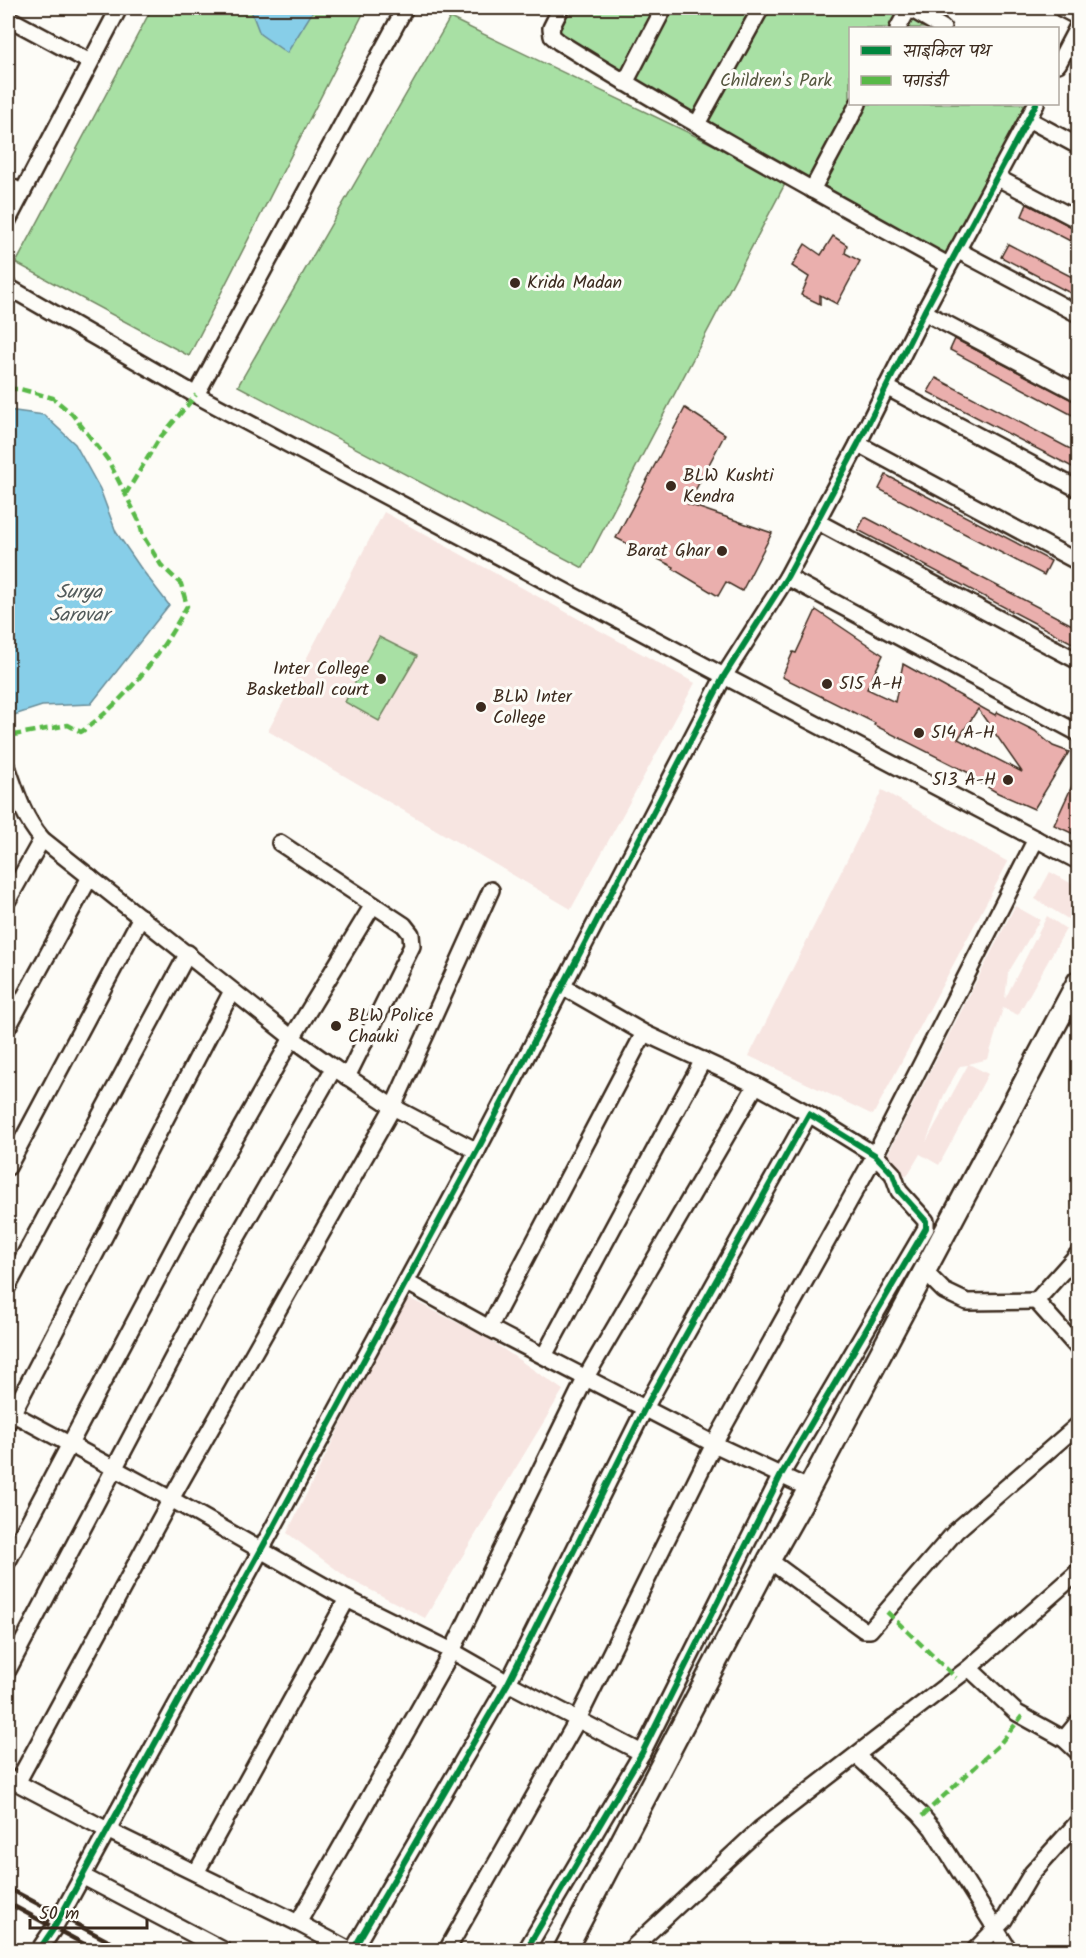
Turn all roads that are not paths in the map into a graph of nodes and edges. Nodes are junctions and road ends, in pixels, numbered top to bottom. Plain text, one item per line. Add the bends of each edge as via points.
1 (119, 8) edge
2 (405, 8) edge
3 (559, 8) edge
4 (664, 8) edge
5 (761, 8) edge
6 (909, 8) edge
7 (1061, 8) edge
8 (1078, 17) edge
9 (8, 18) edge
10 (1078, 26) edge
11 (899, 27) edge
12 (941, 27) edge
13 (90, 62) junction
14 (1059, 62) edge
15 (625, 83) junction
16 (857, 105) edge
17 (1035, 105) edge
18 (1028, 119) junction
19 (697, 124) junction
20 (1078, 146) edge
21 (996, 177) junction
22 (14, 188) edge
23 (812, 190) junction
24 (8, 220) edge
25 (1078, 220) edge
26 (957, 250) junction
27 (948, 265) junction
28 (8, 287) edge
29 (924, 312) junction
30 (1078, 314) edge
31 (886, 387) junction
32 (1078, 393) edge
33 (196, 395) junction
34 (858, 444) junction
35 (1078, 489) edge
36 (816, 521) junction
37 (1078, 562) edge
38 (787, 577) junction
39 (1078, 661) edge
40 (724, 676) junction
41 (1078, 733) edge
42 (8, 769) edge
43 (42, 839) junction
44 (1036, 839) junction
45 (280, 843) dead end
46 (1078, 861) edge
47 (90, 877) junction
48 (491, 890) dead end
49 (8, 900) edge
50 (373, 905) junction
51 (141, 917) junction
52 (188, 953) junction
53 (1078, 982) edge
54 (562, 986) junction
55 (232, 991) junction
56 (8, 1027) edge
57 (644, 1033) junction
58 (292, 1038) junction
59 (703, 1060) junction
60 (340, 1073) junction
61 (756, 1085) junction
62 (393, 1107) junction
63 (809, 1114) junction
64 (477, 1151) junction
65 (875, 1155) junction
66 (8, 1167) edge
67 (1078, 1254) edge
68 (924, 1271) junction
69 (406, 1282) junction
70 (8, 1286) edge
71 (1036, 1301) junction
72 (489, 1328) junction
73 (1078, 1348) edge
74 (544, 1356) junction
75 (586, 1377) junction
76 (645, 1407) junction
77 (9, 1416) edge
78 (1078, 1425) edge
79 (714, 1444) junction
80 (69, 1445) junction
81 (114, 1469) junction
82 (781, 1475) junction
83 (808, 1488) junction
84 (171, 1499) junction
85 (261, 1550) junction
86 (769, 1560) junction
87 (8, 1561) edge
88 (1078, 1572) edge
89 (347, 1599) junction
90 (452, 1651) junction
91 (969, 1668) junction
92 (8, 1670) edge
93 (508, 1683) junction
94 (578, 1719) junction
95 (1078, 1722) edge
96 (1065, 1739) junction
97 (1078, 1752) edge
98 (642, 1754) junction
99 (856, 1756) junction
100 (12, 1781) edge
101 (1078, 1822) edge
102 (107, 1830) junction
103 (196, 1873) junction
104 (82, 1876) junction
105 (298, 1923) junction
106 (995, 1930) junction
107 (39, 1950) edge
108 (223, 1950) edge
109 (351, 1950) edge
110 (447, 1950) edge
111 (526, 1950) edge
112 (565, 1950) edge
113 (630, 1950) edge
114 (975, 1950) edge
115 (1009, 1950) edge

1 - 13 street
2 - 33 street
3 - 15 street via 552,36
4 - 15 street
5 - 19 street
6 - 11 street
6 - 12 street
7 - 8 street
9 - 13 street
10 - 14 street
13 - 22 street
15 - 19 street
16 - 23 street
17 - 18 street
18 - 20 street
18 - 21 street
19 - 23 street
21 - 25 street
21 - 26 street
22 - 24 street
23 - 27 street
26 - 27 street
26 - 30 street
27 - 29 street
28 - 33 street
29 - 31 street
29 - 32 street
31 - 34 street
31 - 35 street
33 - 40 street
34 - 36 street
34 - 37 street
36 - 38 street
36 - 39 street
38 - 40 street
38 - 41 street
40 - 44 street
40 - 54 street
42 - 43 street via 23,811
43 - 47 street
43 - 49 street
44 - 46 street
44 - 65 street
45 - 50 street
47 - 51 street
47 - 56 street
48 - 62 street
50 - 58 street
50 - 60 street via 404,926 411,934 412,946
51 - 52 street
51 - 66 street
52 - 55 street
52 - 70 street
53 - 68 street
54 - 57 street
54 - 64 street
55 - 58 street
55 - 77 street
57 - 59 street
57 - 72 street
58 - 60 street
58 - 80 street via 187,1223
59 - 61 street
59 - 74 street
60 - 62 street
60 - 81 street via 228,1253
61 - 63 street
61 - 75 street
62 - 64 street
62 - 84 street
63 - 65 street
63 - 76 street
64 - 69 street
65 - 79 street
65 - 82 street via 893,1174 899,1191 926,1221 926,1228
67 - 71 street
68 - 71 street via 944,1291 967,1302
68 - 83 street
69 - 72 street
69 - 85 street
71 - 73 street
72 - 74 street
74 - 75 street
75 - 76 street
75 - 90 street
76 - 79 street
76 - 93 street
77 - 80 street
78 - 86 street via 957,1531 870,1630 857,1625
79 - 82 street
79 - 94 street
80 - 81 street
80 - 87 street
81 - 84 street
81 - 92 street
82 - 83 street
82 - 98 street
83 - 86 street
84 - 85 street
84 - 100 street
85 - 89 street
85 - 102 street
86 - 112 street
88 - 91 street
89 - 90 street
89 - 103 street
90 - 93 street
90 - 105 street
91 - 96 street via 1017,1713
91 - 99 street
93 - 94 street
93 - 109 street
94 - 98 street
94 - 110 street
95 - 96 street
96 - 97 street
98 - 111 street
99 - 106 street via 932,1828
99 - 113 street via 760,1829
100 - 102 street
101 - 106 street via 1032,1873
102 - 103 street
102 - 104 street
103 - 105 street
104 - 107 street
104 - 108 street
105 - 109 street
106 - 114 street
106 - 115 street

